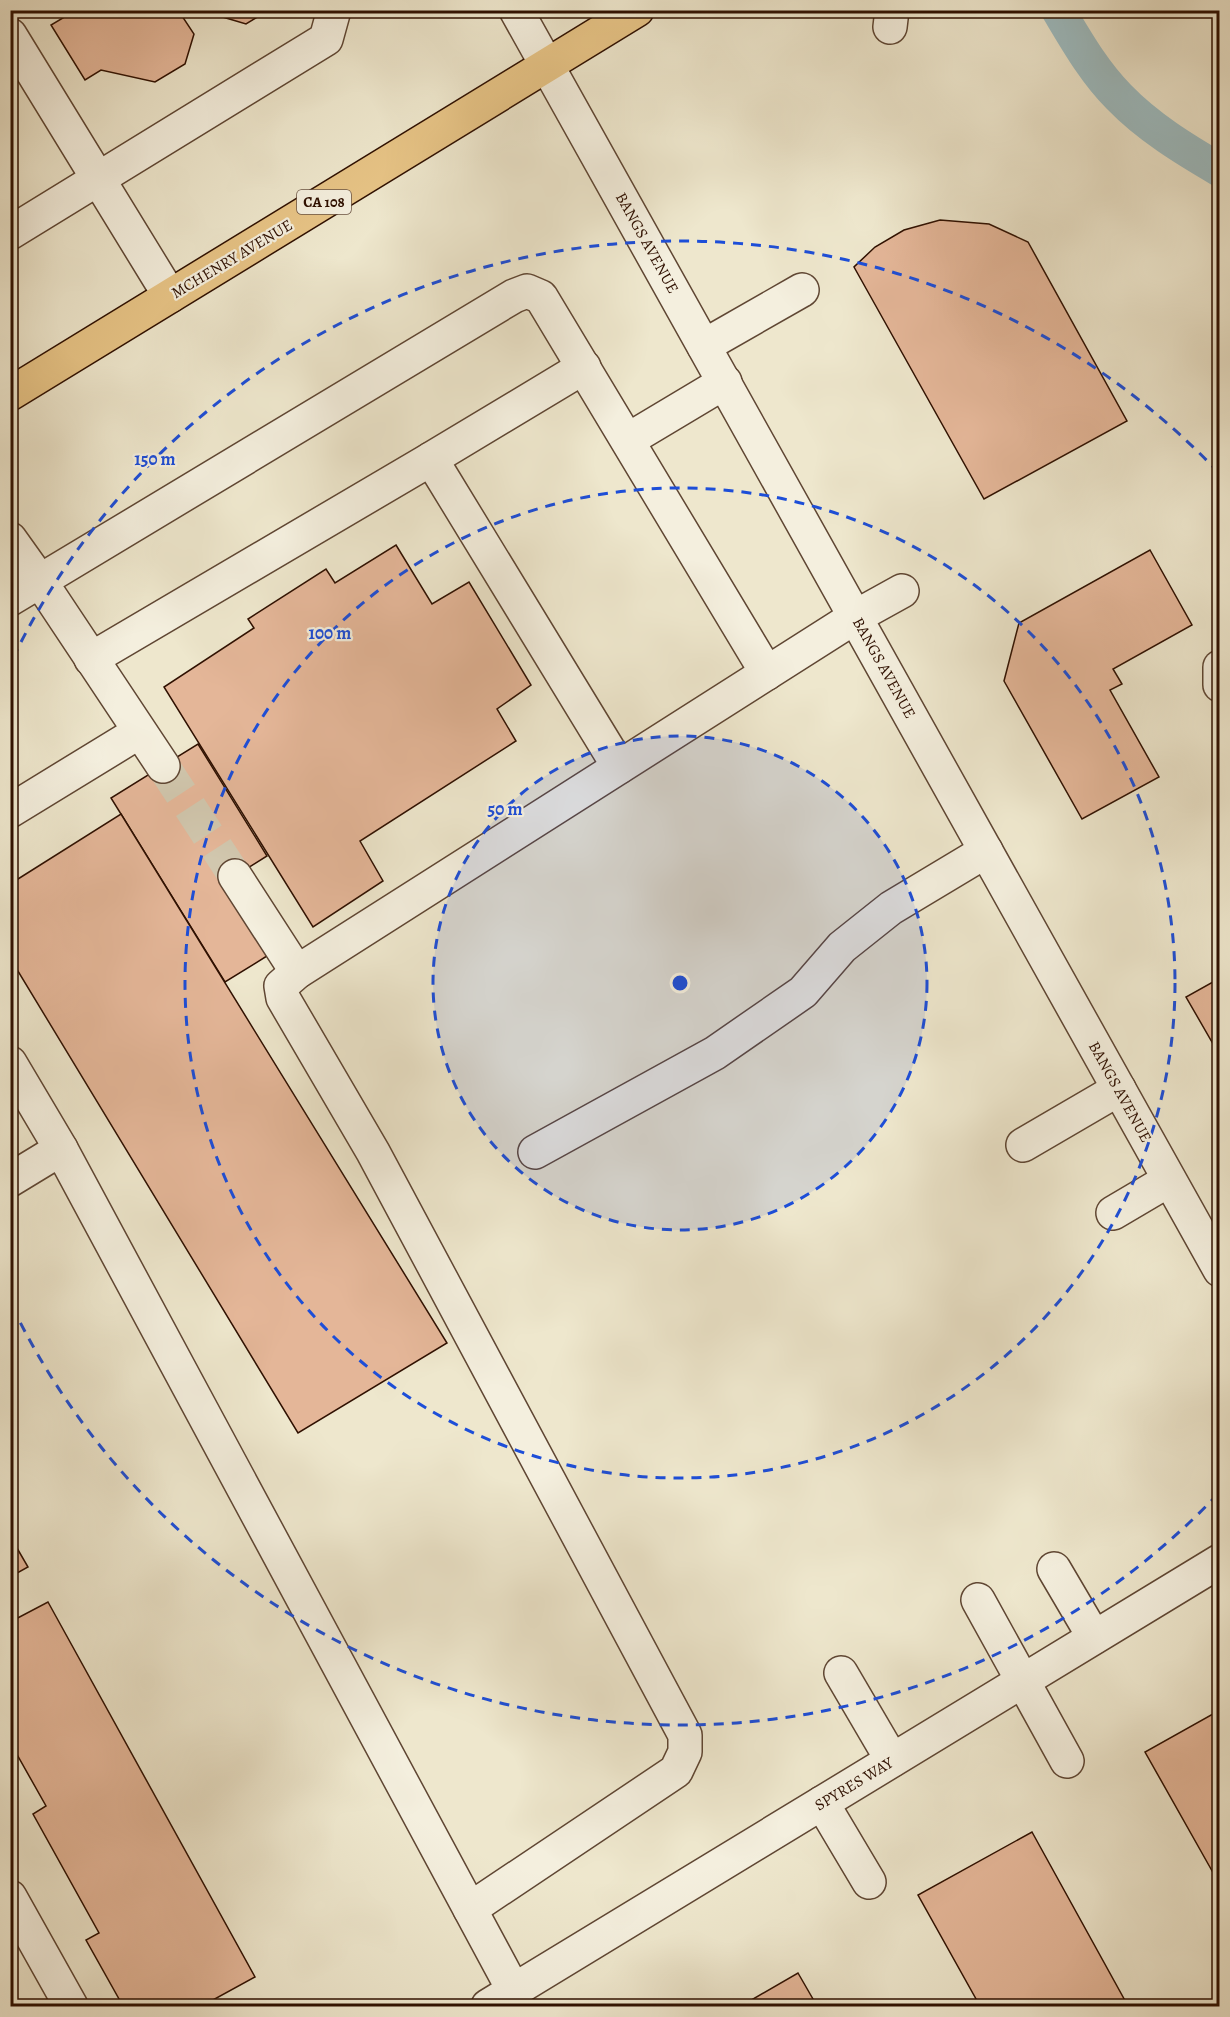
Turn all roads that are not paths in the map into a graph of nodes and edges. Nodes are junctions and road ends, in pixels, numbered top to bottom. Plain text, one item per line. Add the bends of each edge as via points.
1 (334, 10) edge
2 (516, 10) edge
3 (637, 10) edge
4 (10, 35) edge
5 (548, 65) junction
6 (98, 178) junction
7 (10, 233) edge
8 (802, 290) dead end
9 (170, 296) junction
10 (704, 346) junction
11 (584, 367) junction
12 (725, 382) junction
13 (10, 394) edge
14 (628, 440) junction
15 (431, 459) junction
16 (10, 539) edge
17 (40, 581) junction
18 (902, 591) dead end
19 (10, 599) edge
20 (855, 617) junction
21 (91, 659) junction
22 (1220, 667) edge
23 (767, 673) junction
24 (1220, 685) edge
25 (139, 732) junction
26 (163, 766) tunnel mouth
27 (619, 767) junction
28 (10, 811) edge
29 (986, 851) junction
30 (235, 876) tunnel mouth
31 (297, 972) junction
32 (10, 1063) edge
33 (1119, 1089) junction
34 (1023, 1145) dead end
35 (61, 1149) junction
36 (535, 1152) dead end
37 (10, 1180) edge
38 (1169, 1180) junction
39 (1113, 1213) dead end
40 (1220, 1270) edge
41 (1220, 1561) edge
42 (1054, 1569) dead end
43 (978, 1600) dead end
44 (1094, 1637) junction
45 (842, 1672) dead end
46 (1024, 1680) junction
47 (892, 1760) junction
48 (1067, 1761) dead end
49 (822, 1803) junction
50 (869, 1882) dead end
51 (10, 1897) edge
52 (470, 1909) junction
53 (501, 2001) edge
54 (71, 2007) edge

1 - 6 street via 327,39
2 - 5 street, BANGS AVENUE
3 - 5 main road, MCHENRY AVENUE / CA 108
4 - 6 street
5 - 9 main road, MCHENRY AVENUE / CA 108
5 - 10 street, BANGS AVENUE
6 - 7 street
6 - 9 street
8 - 10 street
9 - 13 main road, MCHENRY AVENUE / CA 108
10 - 12 street, BANGS AVENUE
11 - 14 street
11 - 15 street
11 - 17 street via 541,297 527,291 521,293
12 - 14 street
12 - 20 street, BANGS AVENUE
14 - 23 street
15 - 21 street
15 - 27 street
16 - 17 street
17 - 19 street
17 - 21 street
18 - 20 street
20 - 23 street
20 - 29 street, BANGS AVENUE
21 - 25 street
22 - 24 street
23 - 27 street
25 - 26 street
25 - 28 street
27 - 31 street
29 - 33 street, BANGS AVENUE
29 - 36 street via 891,908 842,947 803,992 715,1053
30 - 31 street
31 - 52 street via 281,986 283,998 379,1163 685,1735 685,1752 676,1771
32 - 35 street
33 - 34 street
33 - 38 street, BANGS AVENUE
35 - 37 street
35 - 52 street
38 - 39 street
38 - 40 street, BANGS AVENUE
41 - 44 street, SPYRES WAY
42 - 44 street
43 - 46 street
44 - 46 street, SPYRES WAY
45 - 47 street
46 - 47 street, SPYRES WAY
46 - 48 street
47 - 49 street, SPYRES WAY
49 - 50 street
49 - 53 street, SPYRES WAY
51 - 54 street
52 - 53 street

